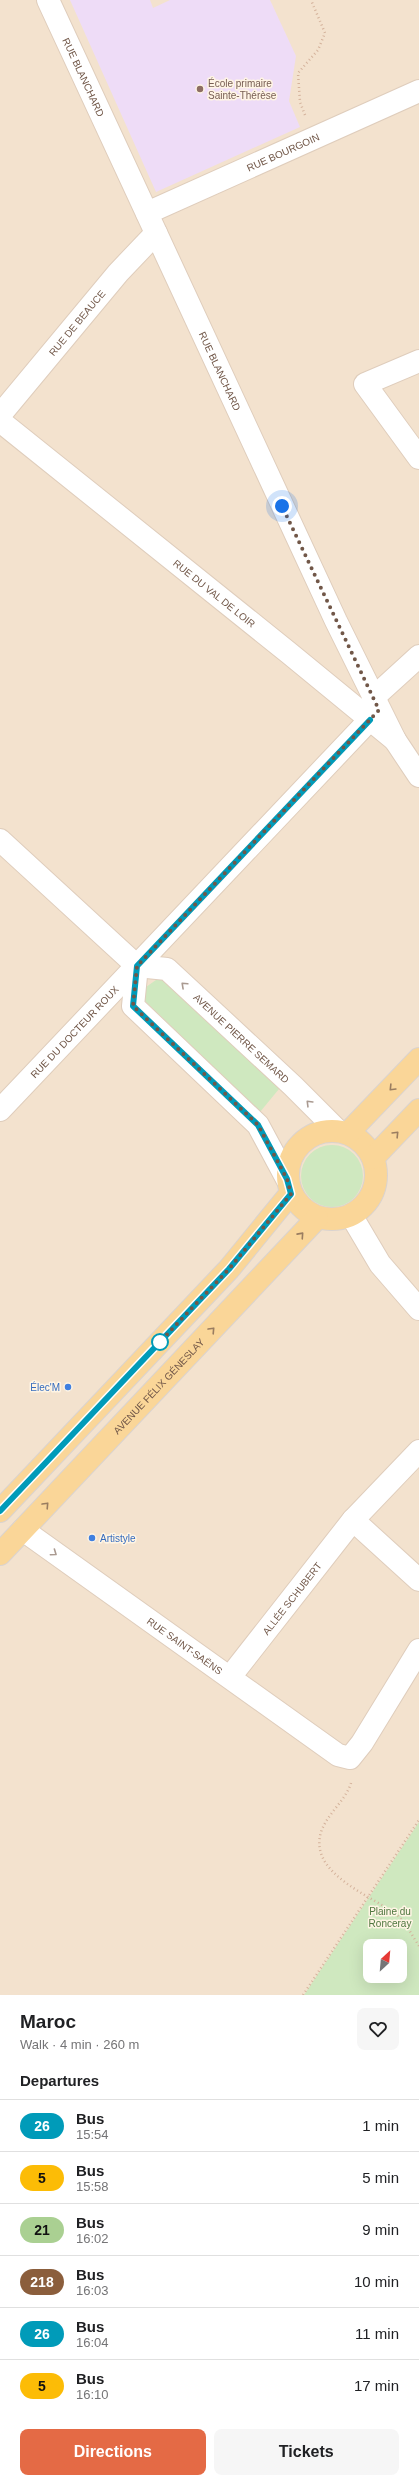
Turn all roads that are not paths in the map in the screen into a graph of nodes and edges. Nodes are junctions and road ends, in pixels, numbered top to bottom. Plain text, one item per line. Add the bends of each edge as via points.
1 (48, 0) edge
2 (419, 91) edge
3 (146, 213) junction
4 (156, 233) junction
5 (419, 361) edge
6 (0, 415) edge
7 (0, 420) edge
8 (419, 458) edge
9 (419, 656) edge
10 (374, 709) junction
11 (419, 776) edge
12 (0, 840) edge
13 (137, 966) junction
14 (419, 1059) edge
15 (4, 1098) edge
16 (419, 1110) edge
17 (343, 1132) junction
18 (373, 1158) junction
19 (289, 1186) junction
20 (351, 1215) junction
21 (317, 1218) junction
22 (419, 1309) edge
23 (419, 1450) edge
24 (0, 1511) edge
25 (353, 1520) junction
26 (23, 1530) junction
27 (0, 1554) edge
28 (419, 1580) edge
29 (419, 1650) edge
30 (230, 1677) junction

1 - 3 street, RUE BLANCHARD
2 - 3 street, RUE BOURGOIN
3 - 4 street, RUE BLANCHARD
4 - 6 street, RUE DE BEAUCE via 118,274
4 - 10 street, RUE BLANCHARD via 336,621
5 - 8 street via 365,384
7 - 10 street, RUE DU VAL DE LOIR
9 - 10 street, RUE DU DOCTEUR ROUX
10 - 11 street, RUE DU VAL DE LOIR
10 - 13 street, RUE DU DOCTEUR ROUX
12 - 13 street
13 - 15 street, RUE DU DOCTEUR ROUX
17 -> 13 street, AVENUE PIERRE SEMARD via 167,969
13 - 19 street via 133,1006 258,1125
14 -> 17 main road
18 -> 16 main road
17 - 18 main road via 365,1144
17 - 19 main road via 324,1131 305,1139 294,1150 288,1164
18 - 20 main road via 376,1173 374,1190 366,1204
19 - 21 main road via 299,1206
19 - 24 main road via 229,1269
20 - 21 main road via 336,1220
20 - 22 street via 380,1264
26 -> 21 main road, AVENUE FÉLIX GÉNESLAY
23 - 25 street, ALLÉE SCHUBERT
25 - 28 street
25 - 30 street, ALLÉE SCHUBERT
26 - 27 main road, AVENUE FÉLIX GÉNESLAY
26 -> 30 street, RUE SAINT-SAËNS
29 - 30 street, RUE SAINT-SAËNS via 362,1743 350,1758 338,1755

